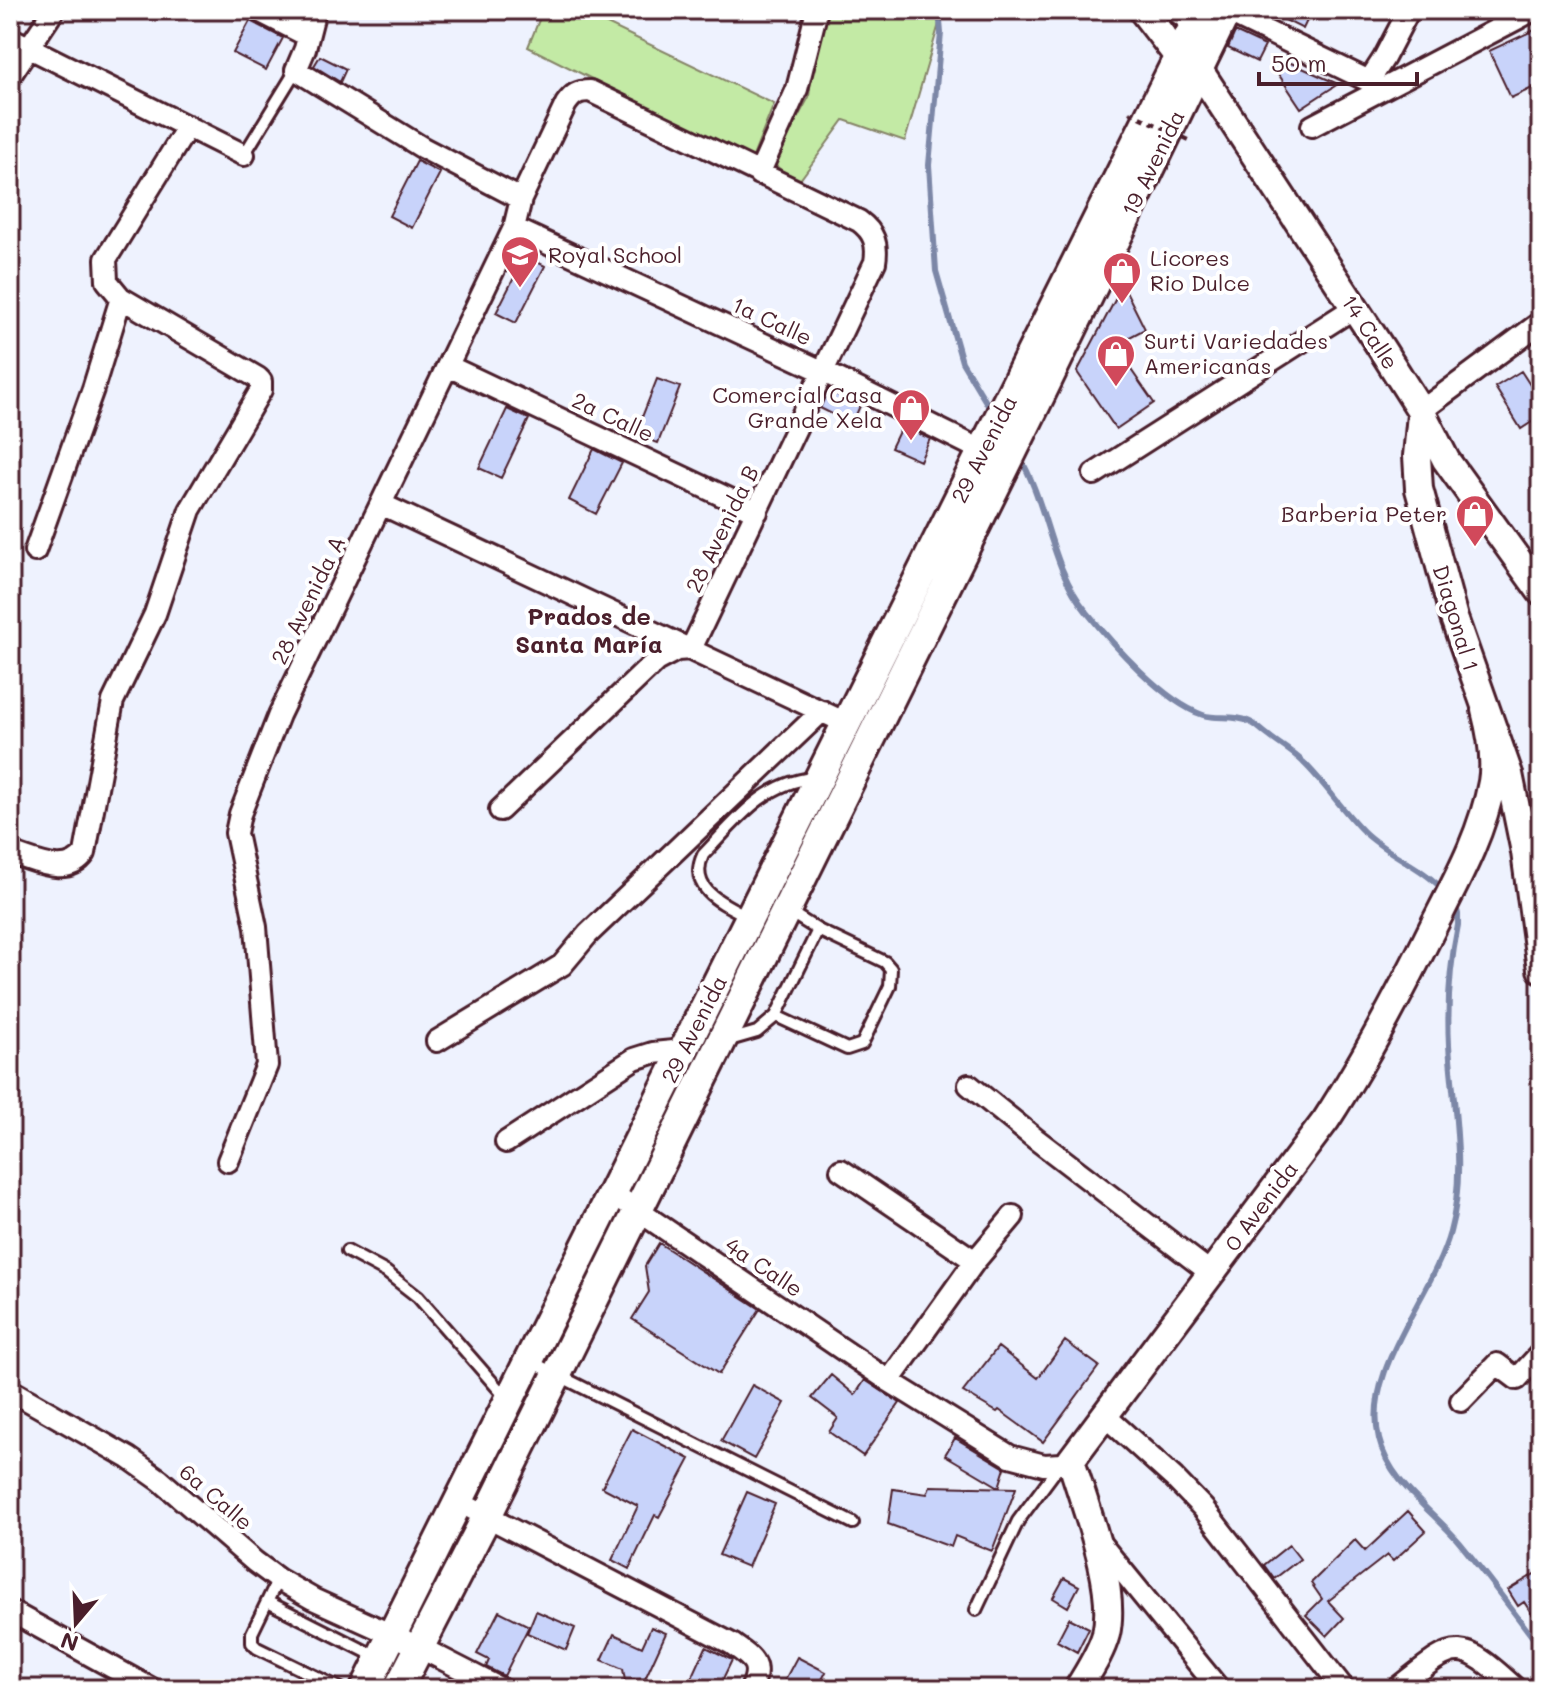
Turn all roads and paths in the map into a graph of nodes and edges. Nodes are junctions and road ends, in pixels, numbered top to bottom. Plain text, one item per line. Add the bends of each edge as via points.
1 (54, 10) edge
2 (257, 10) edge
3 (315, 10) edge
4 (817, 10) edge
5 (1142, 10) edge
6 (1409, 10) edge
7 (1534, 10) edge
8 (1206, 13) edge
9 (308, 36) junction
10 (19, 42) edge
11 (1189, 64) junction
12 (296, 70) junction
13 (10, 76) edge
14 (1372, 87) junction
15 (1129, 112) dead end
16 (188, 126) junction
17 (1312, 126) dead end
18 (1189, 140) dead end
19 (244, 155) joint
20 (759, 174) junction
21 (521, 199) junction
22 (514, 228) junction
23 (121, 298) junction
24 (1354, 308) junction
25 (1541, 322) edge
26 (448, 366) junction
27 (1023, 370) joint
28 (822, 371) junction
29 (1037, 402) joint
30 (1421, 411) junction
31 (997, 453) junction
32 (1094, 474) dead end
33 (381, 504) junction
34 (757, 512) junction
35 (35, 551) dead end
36 (1541, 592) edge
37 (691, 649) junction
38 (1485, 710) junction
39 (834, 717) junction
40 (819, 777) junction
41 (500, 810) dead end
42 (10, 853) edge
43 (786, 910) junction
44 (750, 918) junction
45 (818, 930) junction
46 (1541, 969) edge
47 (776, 1016) junction
48 (437, 1041) dead end
49 (720, 1043) junction
50 (684, 1050) junction
51 (969, 1085) dead end
52 (506, 1142) dead end
53 (228, 1161) dead end
54 (841, 1170) dead end
55 (612, 1193) junction
56 (636, 1210) junction
57 (1013, 1216) dead end
58 (347, 1251) dead end
59 (975, 1261) junction
60 (1211, 1273) junction
61 (1541, 1353) edge
62 (530, 1361) junction
63 (555, 1374) junction
64 (889, 1381) junction
65 (10, 1390) edge
66 (1461, 1401) dead end
67 (509, 1402) junction
68 (1104, 1415) junction
69 (1066, 1462) junction
70 (459, 1502) junction
71 (487, 1516) junction
72 (853, 1523) dead end
73 (1094, 1536) junction
74 (278, 1579) junction
75 (268, 1602) junction
76 (976, 1610) dead end
77 (10, 1611) edge
78 (386, 1647) junction
79 (419, 1647) junction
80 (1215, 1687) edge
81 (152, 1689) edge
82 (341, 1689) edge
83 (365, 1689) edge
84 (398, 1689) edge
85 (501, 1689) edge
86 (751, 1689) edge
87 (1078, 1689) edge
88 (1344, 1689) edge
89 (1396, 1689) edge
90 (1516, 1689) edge

1 - 10 street
2 - 9 street
3 - 9 street
4 - 20 street via 797,89
5 - 11 street, 14 Calle
6 - 14 street
7 - 14 street
8 - 11 main road, 19 Avenida
8 - 14 street
9 - 12 street
10 - 13 street
10 - 16 street
11 - 24 street, 14 Calle
11 - 27 main road, 19 Avenida
11 - 29 main road, 19 Avenida
12 - 19 lane
12 - 21 street via 423,148
14 - 17 street
15 - 18 path, bridge
16 - 19 street
16 - 23 street via 106,259 107,281
20 - 21 street, 28 Avenida A via 602,96 579,91 566,104
20 - 28 street, 28 Avenida B via 859,221 875,242 875,262
21 - 22 street, 28 Avenida A
22 - 26 street, 28 Avenida A
22 - 28 street, 1a Calle
23 - 35 street
23 - 42 street via 258,378 261,387 190,510 155,614 113,701 85,853 63,868
24 - 30 street, 14 Calle
24 - 32 street
25 - 30 street
26 - 33 street, 28 Avenida A
26 - 34 street, 2a Calle
27 - 31 main road, 29 Avenida
28 - 31 street, 1a Calle
28 - 34 street, 28 Avenida B
29 - 31 main road, 29 Avenida
30 - 36 street, 14 Calle via 1446,460
30 - 38 street, Diagonal 1 via 1419,489
31 - 39 main road, 29 Avenida
31 - 43 main road, 29 Avenida
33 - 37 street
33 - 53 street, 28 Avenida A via 279,715 237,823 256,927 267,1065
34 - 37 street, 28 Avenida B
37 - 39 street
37 - 41 street via 656,661
38 - 46 street, Diagonal 1 via 1509,774
38 - 60 street, 0 Avenida via 1492,779 1468,857 1343,1094
39 - 40 main road, 29 Avenida
39 - 48 street via 588,934 562,965
40 - 44 main road, 29 Avenida
40 - 44 lane via 767,792 703,855 698,874 707,893
43 - 45 lane
43 - 49 main road, 29 Avenida
44 - 50 main road, 29 Avenida
45 - 47 lane
45 - 47 lane via 891,969 890,986 862,1044 847,1049
47 - 49 lane via 757,1032
49 - 56 main road, 29 Avenida
50 - 52 street via 634,1059
50 - 55 main road, 29 Avenida
51 - 60 street
54 - 59 street
55 - 56 street, 4a Calle
55 - 62 main road, 29 Avenida
56 - 63 main road, 29 Avenida
56 - 64 street, 4a Calle
57 - 59 street
58 - 67 lane via 418,1297
59 - 64 street
60 - 68 street, 0 Avenida
61 - 66 street via 1517,1379 1497,1364
62 - 63 lane
62 - 67 main road, 29 Avenida
63 - 71 main road, 29 Avenida
63 - 72 lane
64 - 69 street, 4a Calle via 1010,1456 1036,1464
65 - 74 street, 6a Calle via 129,1458
67 - 70 main road, 29 Avenida
68 - 69 street, 0 Avenida
68 - 88 street via 1203,1508
69 - 73 street
69 - 76 lane via 1018,1521
70 - 71 street
70 - 78 main road, 29 Avenida
71 - 79 main road, 29 Avenida
71 - 86 street via 732,1644 756,1665
73 - 80 street
73 - 87 street via 1108,1613 1103,1643
74 - 75 lane
74 - 78 street, 6a Calle
75 - 78 lane
75 - 82 lane via 250,1639 254,1646
77 - 81 street
78 - 79 street, 6a Calle
78 - 83 main road, 29 Avenida
79 - 84 main road, 29 Avenida
79 - 85 street, 6a Calle
89 - 90 street via 1451,1650 1478,1658

